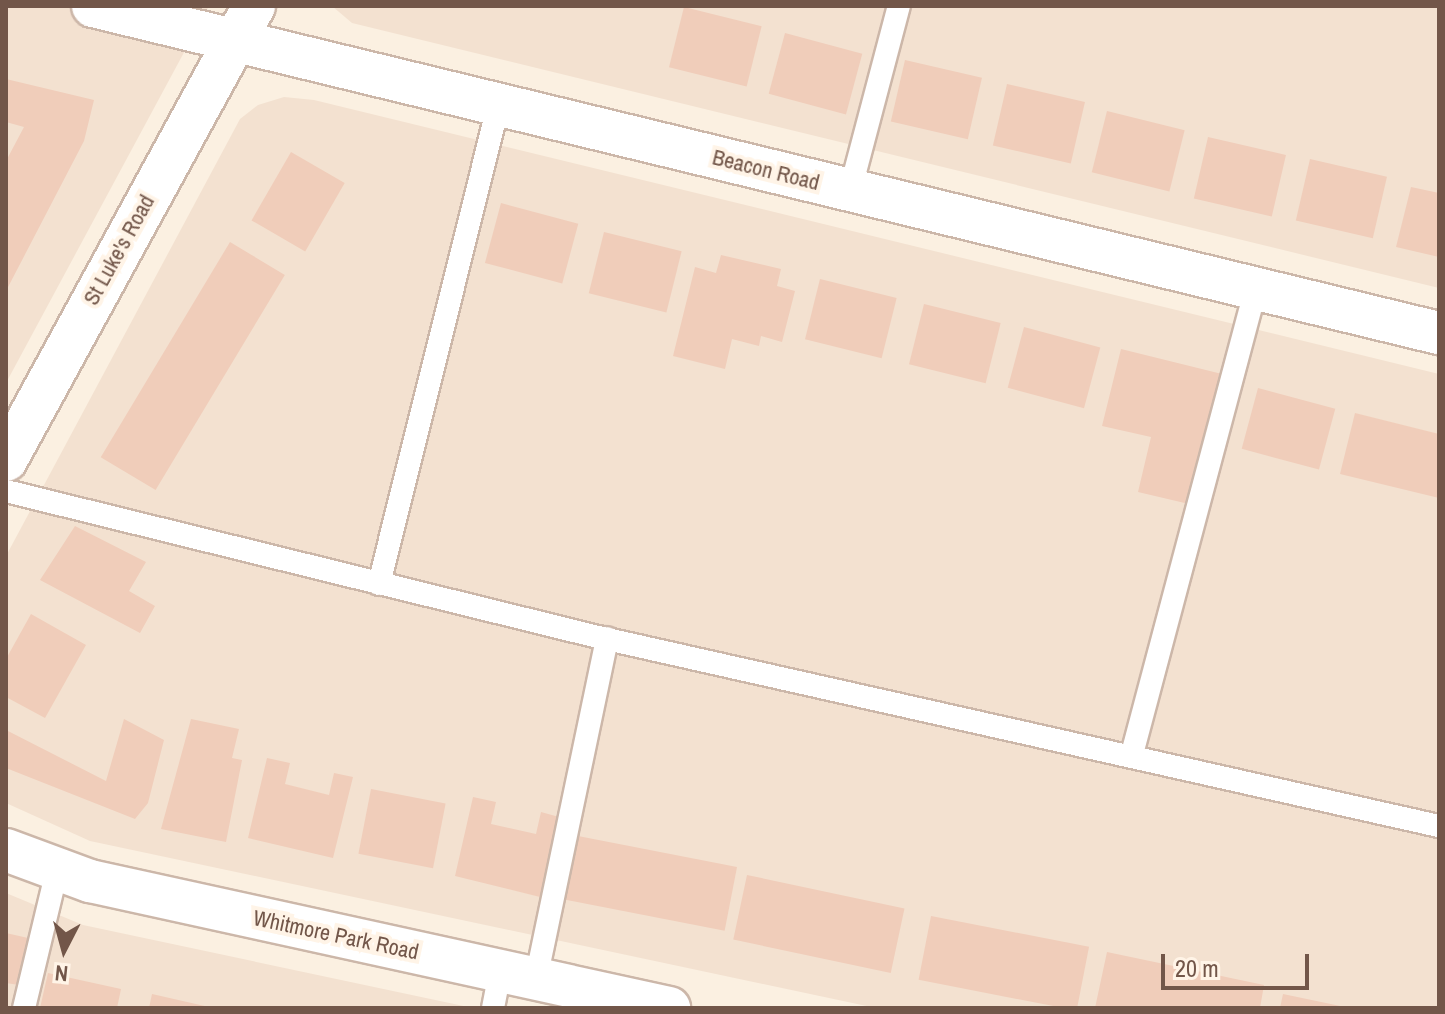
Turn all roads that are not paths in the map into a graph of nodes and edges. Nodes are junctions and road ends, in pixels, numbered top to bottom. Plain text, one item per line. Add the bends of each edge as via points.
1 (93, 6) edge
2 (899, 6) edge
3 (244, 24) edge
4 (498, 106) junction
5 (850, 191) junction
6 (1256, 289) junction
7 (1439, 333) edge
8 (6, 460) edge
9 (6, 491) edge
10 (379, 584) junction
11 (607, 638) junction
12 (1132, 754) junction
13 (1439, 826) edge
14 (6, 850) edge
15 (57, 871) junction
16 (510, 986) edge
17 (24, 1008) edge
18 (669, 1008) edge

1 - 3 street, Beacon Road
2 - 5 lane
3 - 4 street, Beacon Road
3 - 8 street, St Luke's Road
4 - 5 street, Beacon Road
4 - 10 lane
5 - 6 street, Beacon Road
6 - 7 street, Beacon Road
6 - 12 lane
9 - 10 lane
10 - 11 lane
11 - 12 lane
11 - 16 lane
12 - 13 lane
14 - 15 street, Whitmore Park Road
15 - 16 street, Whitmore Park Road
15 - 17 lane
16 - 18 street, Whitmore Park Road

